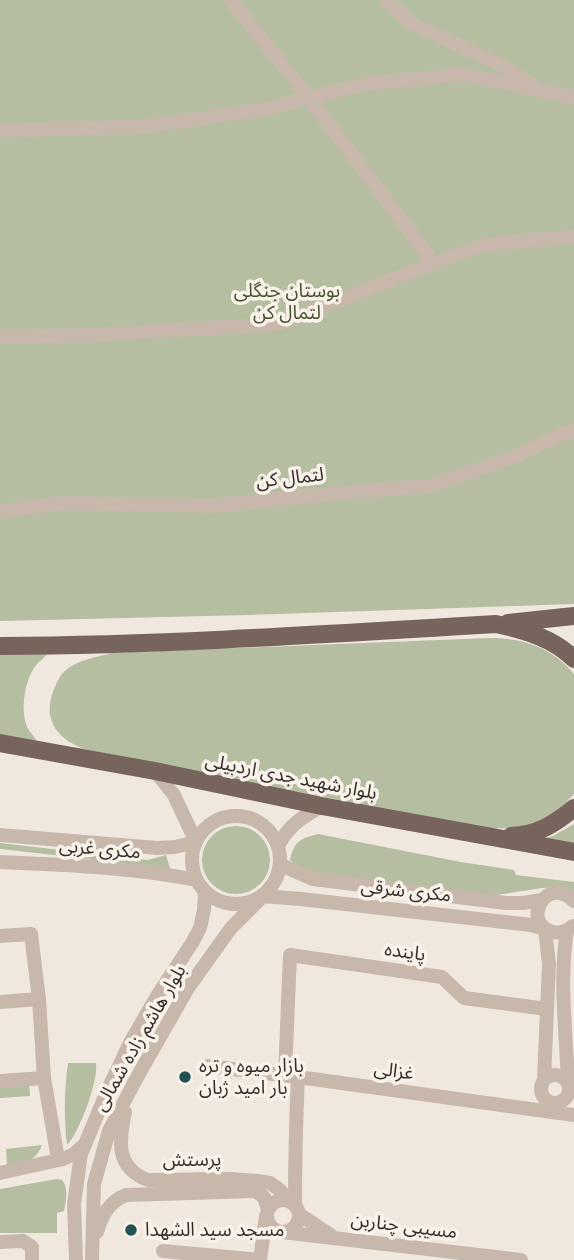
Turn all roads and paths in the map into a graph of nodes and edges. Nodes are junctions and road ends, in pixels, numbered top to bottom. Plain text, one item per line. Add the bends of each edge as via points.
1 (231, 0) edge
2 (386, 0) edge
3 (542, 91) junction
4 (574, 97) edge
5 (309, 98) junction
6 (0, 131) edge
7 (574, 236) edge
8 (435, 263) junction
9 (0, 337) edge
10 (574, 431) edge
11 (0, 511) edge
12 (574, 616) edge
13 (496, 624) junction
14 (0, 646) edge
15 (574, 659) edge
16 (0, 743) edge
17 (155, 771) junction
18 (322, 806) junction
19 (574, 808) edge
20 (462, 832) junction
21 (0, 835) edge
22 (195, 842) junction
23 (279, 844) junction
24 (574, 852) edge
25 (0, 862) edge
26 (281, 865) junction
27 (201, 886) junction
28 (262, 896) junction
29 (542, 900) junction
30 (573, 900) edge
31 (572, 927) edge
32 (545, 929) junction
33 (0, 936) edge
34 (39, 999) junction
35 (0, 1002) edge
36 (547, 1009) junction
37 (569, 1017) edge
38 (208, 1066) dead end
39 (292, 1076) junction
40 (44, 1078) junction
41 (544, 1080) junction
42 (0, 1081) edge
43 (569, 1086) junction
44 (129, 1093) junction
45 (544, 1104) junction
46 (572, 1115) edge
47 (86, 1143) junction
48 (294, 1157) junction
49 (60, 1159) junction
50 (0, 1173) edge
51 (79, 1173) junction
52 (270, 1184) junction
53 (294, 1206) junction
54 (267, 1212) junction
55 (279, 1232) junction
56 (334, 1237) junction
57 (0, 1242) edge
58 (163, 1251) dead end
59 (92, 1255) edge
60 (32, 1260) edge
61 (76, 1260) edge
62 (260, 1260) edge
63 (521, 1260) edge

1 - 5 street
2 - 3 street via 412,24 495,62
3 - 4 street
3 - 5 street via 461,74 360,85
5 - 6 street via 149,127
5 - 8 street
7 - 8 street via 483,244
8 - 9 street via 279,324
10 - 11 street, لتمال کن via 429,486 213,506 66,503
12 - 13 main road
13 - 14 main road
13 - 15 main road via 539,637
16 - 17 main road, بلوار شهید جدی اردبیلی
17 - 18 main road, بلوار شهید جدی اردبیلی
17 - 22 street via 174,795
18 - 20 main road, بلوار شهید جدی اردبیلی
18 - 23 street via 297,821
19 - 20 main road via 532,834
20 - 24 main road, بلوار شهید جدی اردبیلی
21 - 22 street, مکری غربی via 157,848
22 - 23 street via 214,821 241,816 267,827
22 - 27 street via 193,869
23 - 26 street
25 - 27 street, مکری غربی via 164,874
26 - 28 street via 278,877
26 - 29 street, مکری شرقی via 313,879 506,903
27 - 28 street via 227,904 239,905
27 - 47 street, بلوار هاشم زاده شمالی via 204,910 200,928 131,1041
28 - 32 street, مکری شرقی
28 - 44 street, بلوار هاشم زاده شمالی via 231,928 188,988
29 - 30 street, مکری شرقی via 554,893
29 - 32 street via 538,918
31 - 32 street, مکری شرقی via 556,933
31 - 37 street via 564,947
32 - 36 street
33 - 34 street via 31,934
34 - 35 street
34 - 40 street
36 - 39 street, پاینده via 464,998 442,977 290,955
36 - 41 street
37 - 43 street
38 - 39 street, غزالی
39 - 45 street, غزالی
39 - 48 street
40 - 42 street
40 - 49 street
41 - 43 street via 561,1075
41 - 45 street
43 - 45 street via 568,1096 560,1102
43 - 46 street
44 - 52 street, پرستش via 120,1137 122,1153 136,1176
44 - 59 street, بلوار هاشم زاده شمالی via 109,1131 94,1184
45 - 46 street, غزالی
47 - 49 street
47 - 51 street, بلوار هاشم زاده شمالی
48 - 52 street via 284,1181
48 - 53 street
49 - 50 street
49 - 51 street
51 - 61 street, بلوار هاشم زاده شمالی
52 - 53 street
53 - 54 street via 279,1200
53 - 55 street via 297,1225
53 - 56 street
54 - 55 street via 269,1225
54 - 59 street, پرستش via 264,1197 256,1191 126,1195 100,1220
54 - 62 street
55 - 56 street, مسیبی چناربن
55 - 62 street
56 - 63 street, مسیبی چناربن
57 - 60 street via 23,1241 32,1247
58 - 62 street

